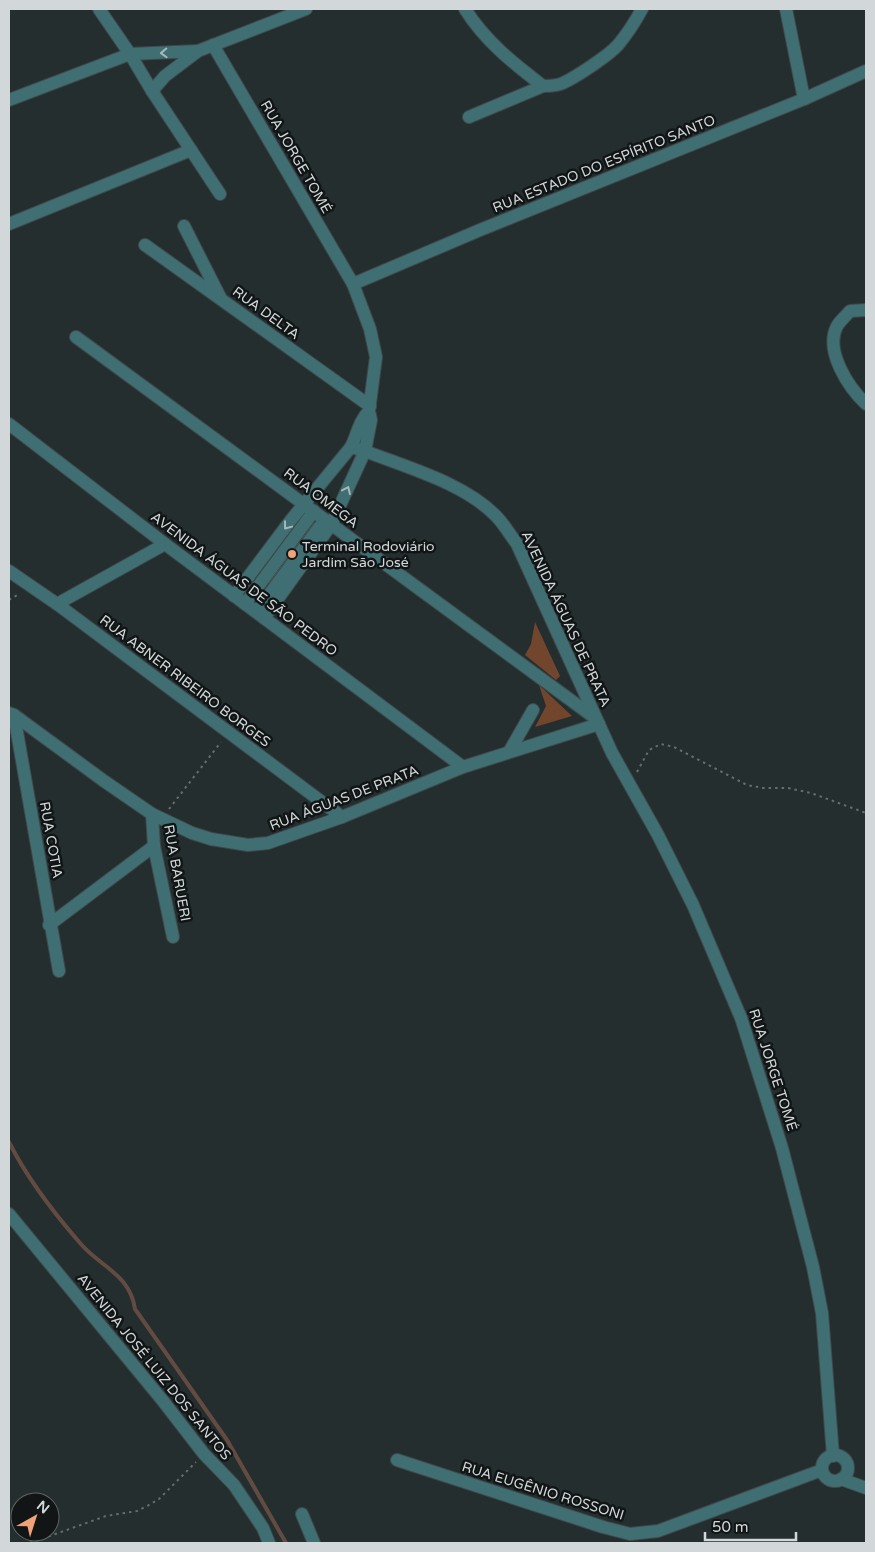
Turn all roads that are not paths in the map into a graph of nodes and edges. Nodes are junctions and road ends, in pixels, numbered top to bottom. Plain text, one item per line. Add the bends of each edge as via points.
1 (99, 9) edge
2 (306, 9) edge
3 (465, 9) edge
4 (642, 9) edge
5 (786, 9) edge
6 (213, 45) junction
7 (198, 51) junction
8 (130, 54) junction
9 (866, 72) edge
10 (543, 86) junction
11 (152, 91) junction
12 (804, 99) junction
13 (9, 100) edge
14 (469, 117) dead end
15 (190, 150) junction
16 (220, 194) dead end
17 (9, 224) edge
18 (184, 226) dead end
19 (145, 245) dead end
20 (354, 284) junction
21 (221, 299) junction
22 (866, 310) edge
23 (76, 336) dead end
24 (866, 404) edge
25 (369, 408) junction
26 (9, 424) edge
27 (351, 447) junction
28 (365, 451) junction
29 (309, 508) junction
30 (328, 522) junction
31 (165, 544) junction
32 (9, 572) edge
33 (234, 596) junction
34 (57, 604) junction
35 (245, 604) junction
36 (260, 615) junction
37 (533, 710) dead end
38 (12, 714) edge
39 (598, 722) junction
40 (508, 752) junction
41 (463, 767) junction
42 (156, 817) junction
43 (342, 817) junction
44 (154, 846) junction
45 (50, 925) junction
46 (173, 937) dead end
47 (59, 971) dead end
48 (9, 1214) edge
49 (833, 1456) junction
50 (397, 1460) dead end
51 (822, 1470) junction
52 (841, 1479) junction
53 (866, 1488) edge
54 (302, 1514) dead end
55 (270, 1543) edge
56 (314, 1543) edge

1 - 8 street
2 - 6 street
3 - 10 street via 500,52
4 - 10 street via 616,46 602,58 564,83
5 - 12 street
6 - 7 street
6 - 20 street, RUA JORGE TOMÉ
7 -> 8 street
7 - 11 street via 165,76
8 - 11 street
8 - 13 street
9 - 12 street, RUA ESTADO DO ESPÍRITO SANTO
10 - 14 street
11 - 15 street
12 - 20 street, RUA ESTADO DO ESPÍRITO SANTO
15 - 16 street
15 - 17 street
18 - 21 street
19 - 21 street, RUA DELTA
20 - 25 street via 376,357
21 - 25 street, RUA DELTA
22 - 24 street via 850,312 837,326 834,336 838,364 849,385
23 - 29 street, RUA OMEGA
25 - 27 street
25 - 28 street via 371,420
26 - 31 street, AVENIDA ÁGUAS DE SÃO PEDRO
27 - 28 street, AVENIDA ÁGUAS DE PRATA
27 - 29 street
30 -> 28 street
28 - 39 street, AVENIDA ÁGUAS DE PRATA via 456,488 497,517 517,544
29 - 30 street, RUA OMEGA
29 -> 33 street
29 - 35 street
30 - 36 street
30 - 39 street, RUA OMEGA
31 - 33 street, AVENIDA ÁGUAS DE SÃO PEDRO
31 - 34 street
32 - 34 street, RUA ABNER RIBEIRO BORGES
33 - 35 street, AVENIDA ÁGUAS DE SÃO PEDRO
34 - 43 street, RUA ABNER RIBEIRO BORGES
35 - 36 street, AVENIDA ÁGUAS DE SÃO PEDRO
36 - 41 street, AVENIDA ÁGUAS DE SÃO PEDRO
37 - 40 street
38 - 42 street, RUA ÁGUAS DE PRATA
38 - 45 street, RUA COTIA
39 - 40 street, RUA ÁGUAS DE PRATA
39 - 49 street, RUA JORGE TOMÉ via 693,905 741,1018 782,1148 813,1267 822,1313
40 - 41 street, RUA ÁGUAS DE PRATA
41 - 43 street, RUA ÁGUAS DE PRATA
42 - 43 street, RUA ÁGUAS DE PRATA via 211,839 248,845 268,843
42 - 44 street, RUA BARUERI
44 - 45 street
44 - 46 street, RUA BARUERI
45 - 47 street, RUA COTIA
48 - 55 street, AVENIDA JOSÉ LUIZ DOS SANTOS via 204,1454 234,1485
49 - 51 street via 824,1462
49 - 52 street via 842,1458 847,1464 847,1473
50 - 51 street, RUA EUGÊNIO ROSSONI via 630,1534 658,1531
51 - 52 street via 829,1480
52 - 53 street
54 - 56 street

